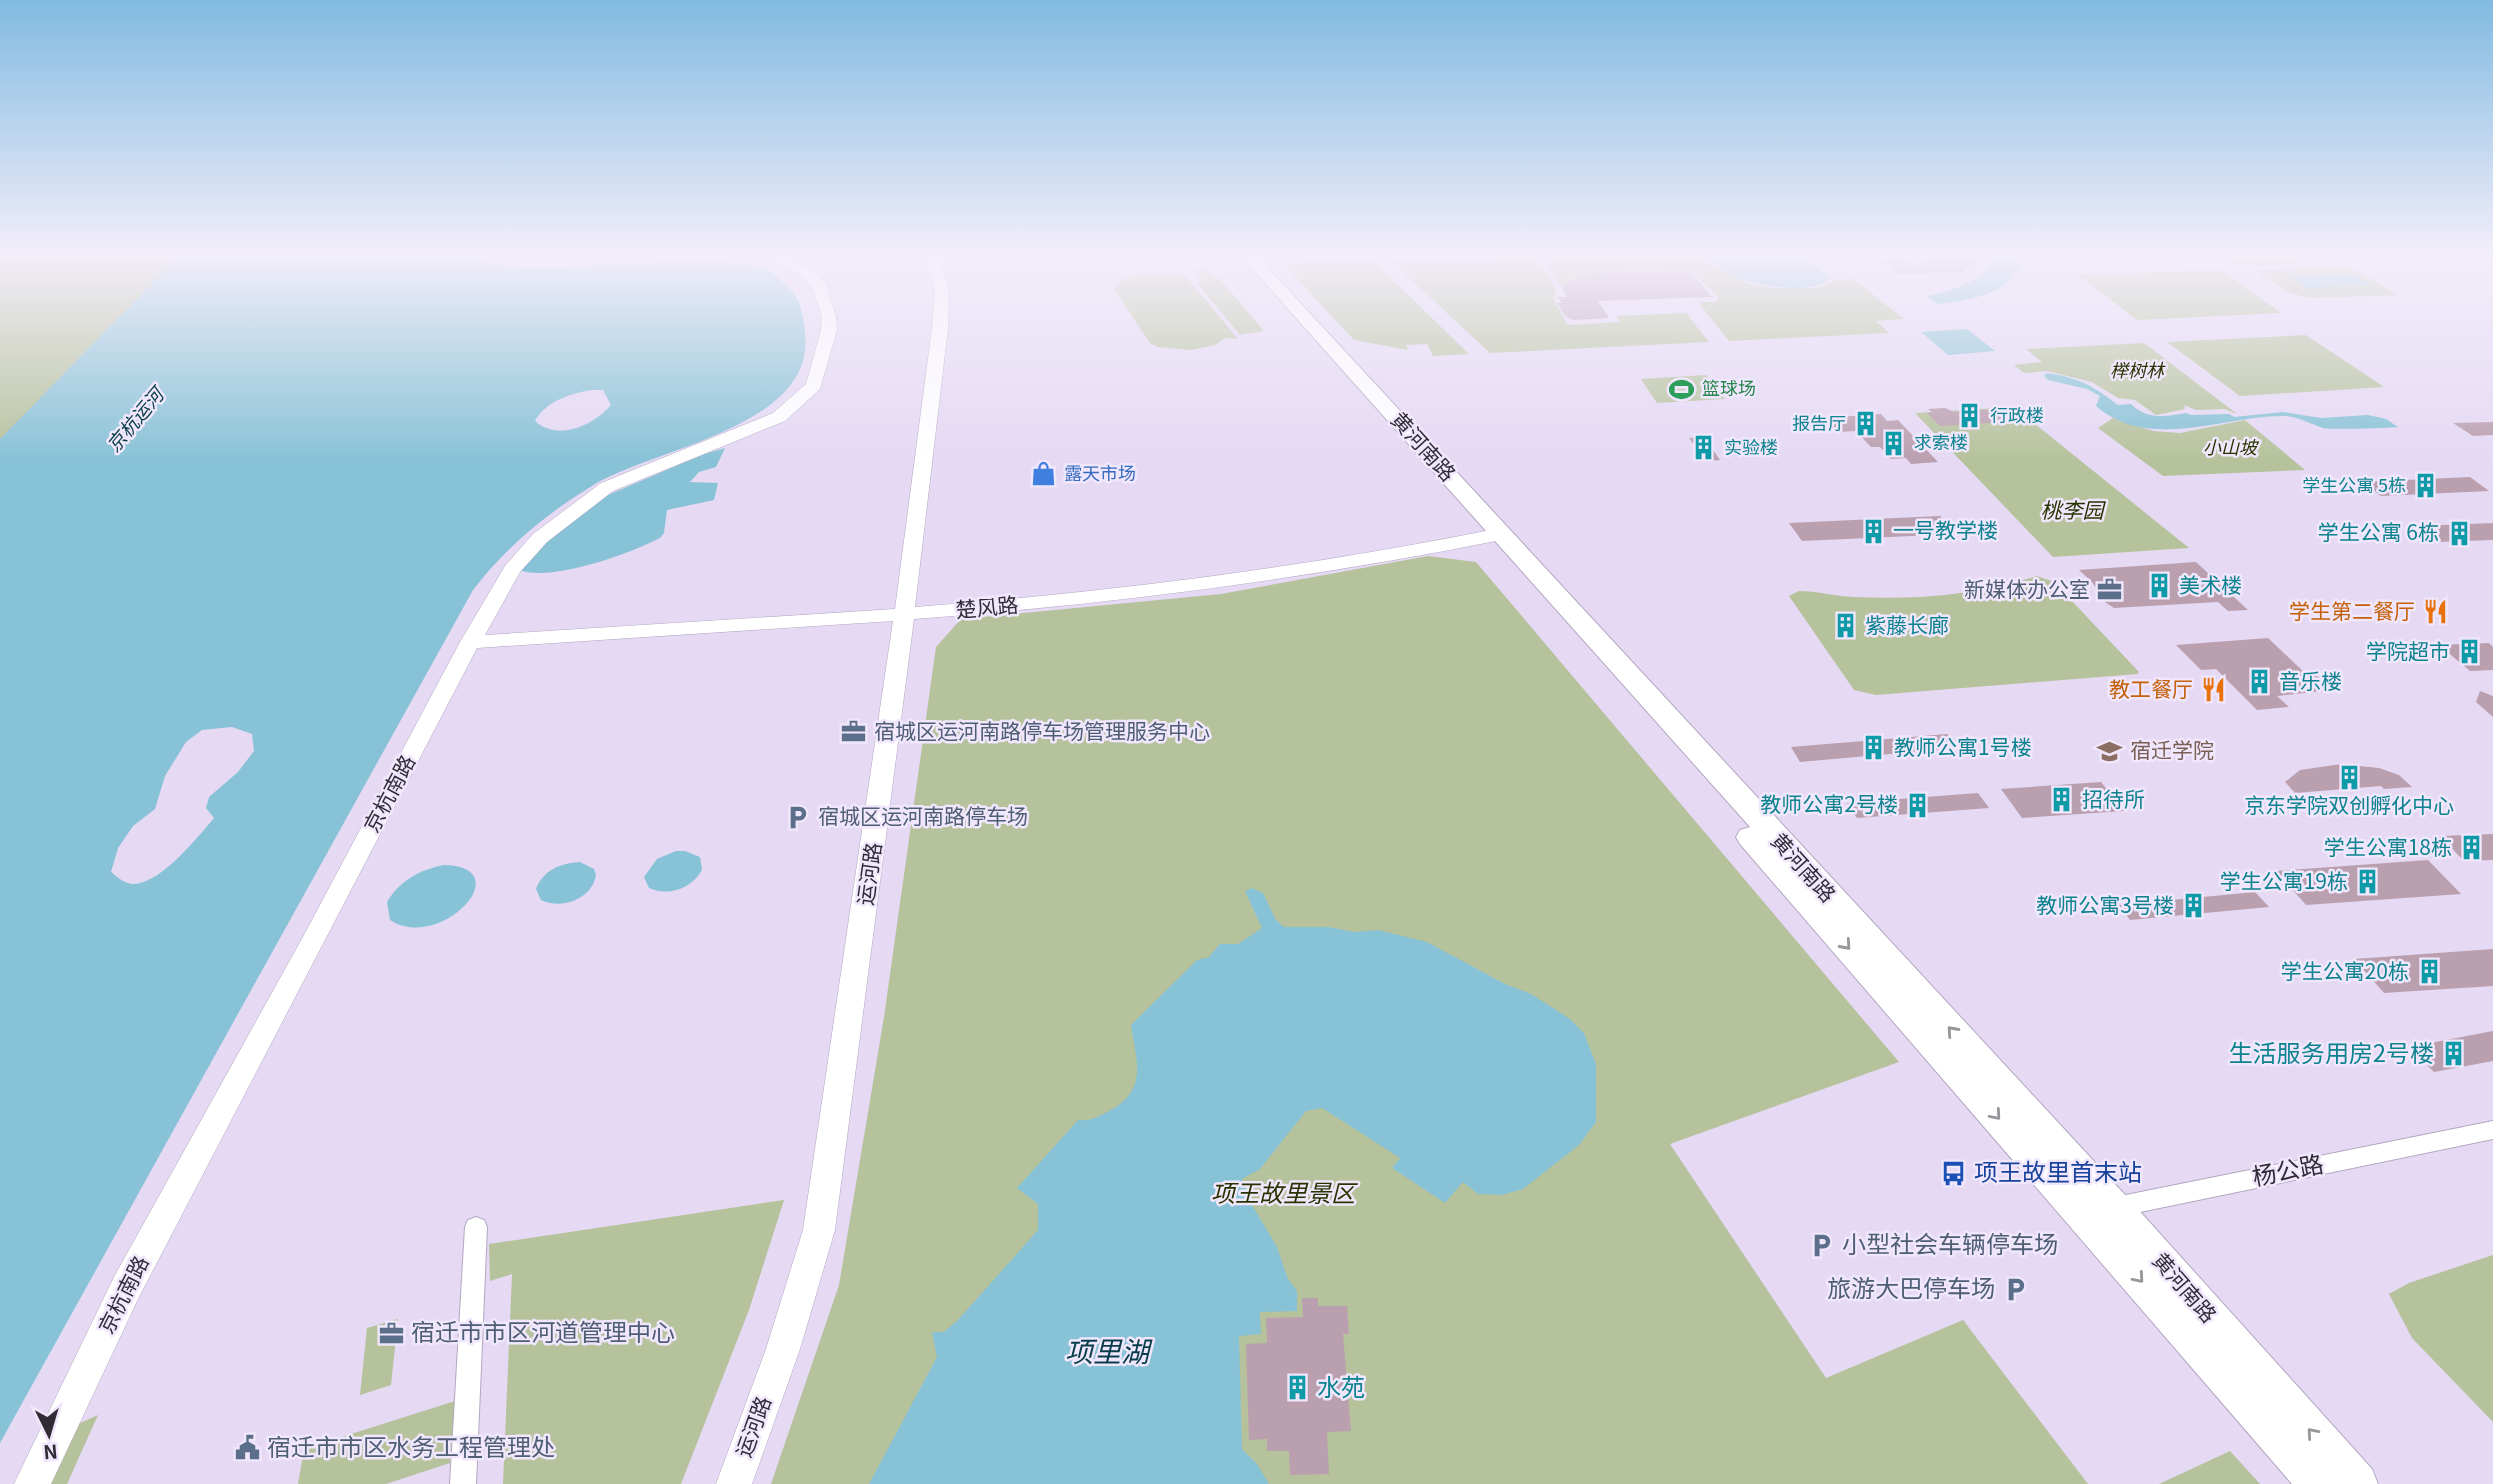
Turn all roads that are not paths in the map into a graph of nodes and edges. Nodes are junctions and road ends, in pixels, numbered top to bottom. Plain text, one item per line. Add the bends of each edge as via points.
1 (829, 323) edge
2 (941, 323) edge
3 (1294, 323) edge
4 (1307, 323) edge
5 (1493, 536) junction
6 (904, 615) junction
7 (470, 642) junction
8 (2493, 1130) edge
9 (2098, 1211) junction
10 (476, 1227) dead end
11 (32, 1484) edge
12 (463, 1484) edge
13 (734, 1484) edge
14 (2319, 1484) edge
15 (2357, 1484) edge

1 - 7 street, 京杭南路 via 814,386 779,417 668,460 582,503 540,538 512,570
2 - 6 street, 运河路
3 - 5 main road, 黄河南路
4 - 5 main road, 黄河南路
5 - 6 street, 楚风路 via 1217,583
5 - 9 main road, 黄河南路
6 - 7 street, 楚风路
6 - 13 street, 运河路 via 819,1230 783,1349
7 - 11 street, 京杭南路 via 126,1288
8 - 9 street, 杨公路
9 -> 14 main road, 黄河南路
15 -> 9 main road, 黄河南路
10 - 12 street

